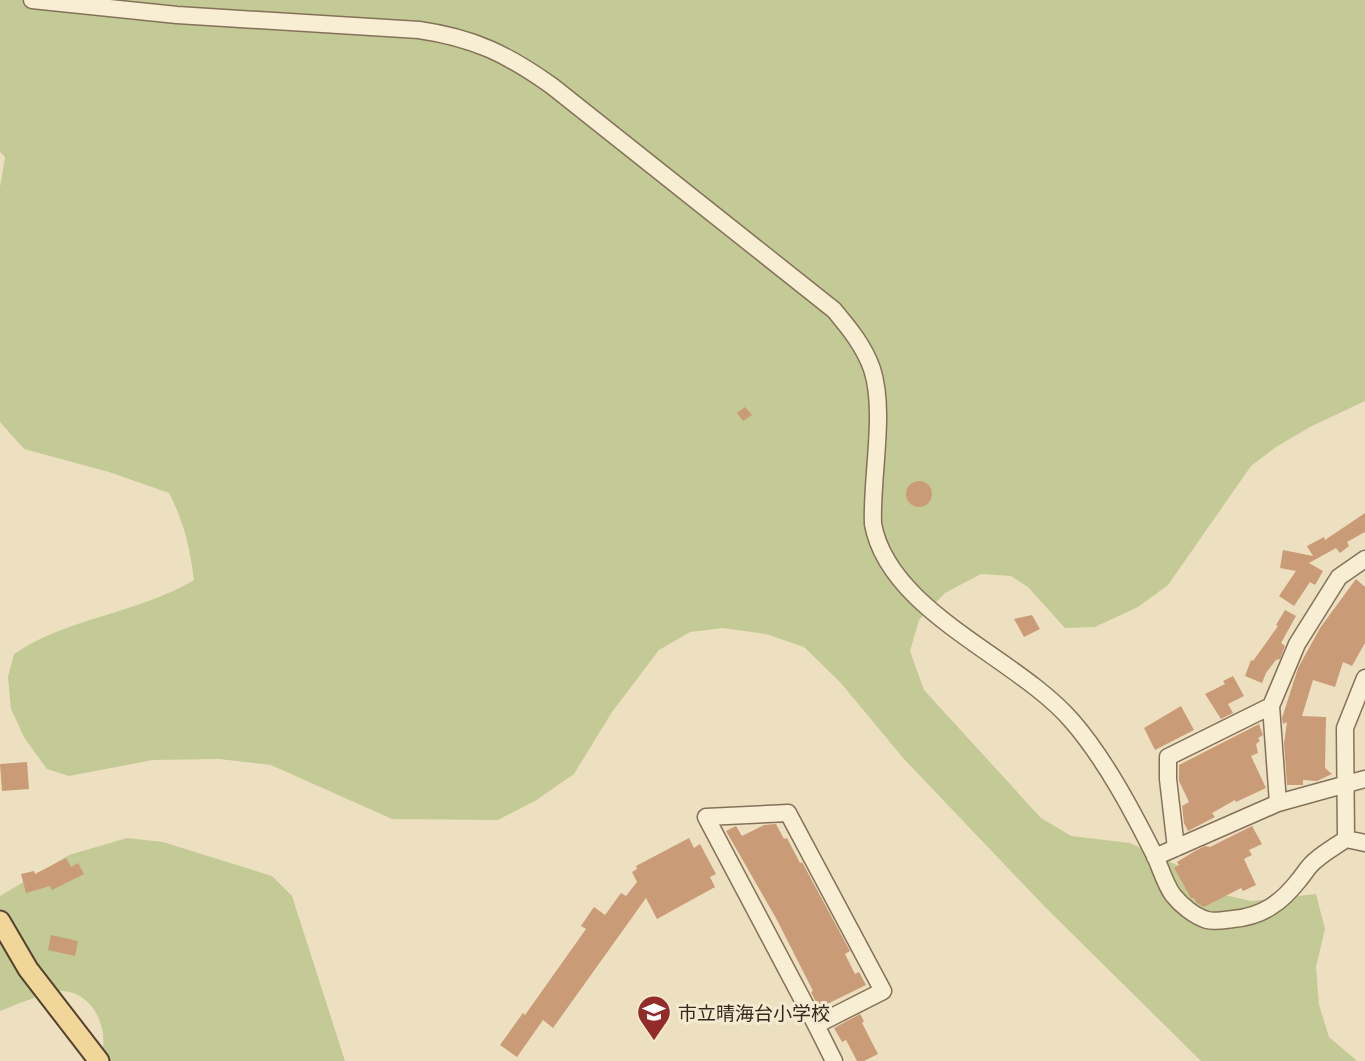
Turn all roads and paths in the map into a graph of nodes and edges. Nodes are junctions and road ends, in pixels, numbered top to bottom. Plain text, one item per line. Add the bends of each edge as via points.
1 (32, 0) edge
2 (1364, 563) edge
3 (1365, 678) edge
4 (1271, 706) junction
5 (1358, 711) edge
6 (1365, 779) edge
7 (1347, 784) junction
8 (1278, 803) junction
9 (1346, 839) junction
10 (1365, 843) edge
11 (1176, 848) junction
12 (1156, 857) junction
13 (0, 922) edge
14 (816, 1025) junction
15 (99, 1061) edge
16 (834, 1061) edge

1 - 12 street via 451,35 517,61 552,86 834,310 857,338 872,369 876,395 873,524 893,572 906,588 1053,701 1073,722
2 - 4 street via 1339,577 1297,644
3 - 5 street
4 - 8 street
4 - 11 street via 1168,757
5 - 7 street via 1345,728
6 - 7 street
7 - 8 street
7 - 9 street
8 - 11 street
9 - 10 street
9 - 12 street via 1314,861 1271,909 1249,917 1208,920 1186,909 1172,894
11 - 12 street
13 - 15 main road via 28,969
14 - 14 street via 883,991 788,813 706,817
14 - 16 street

